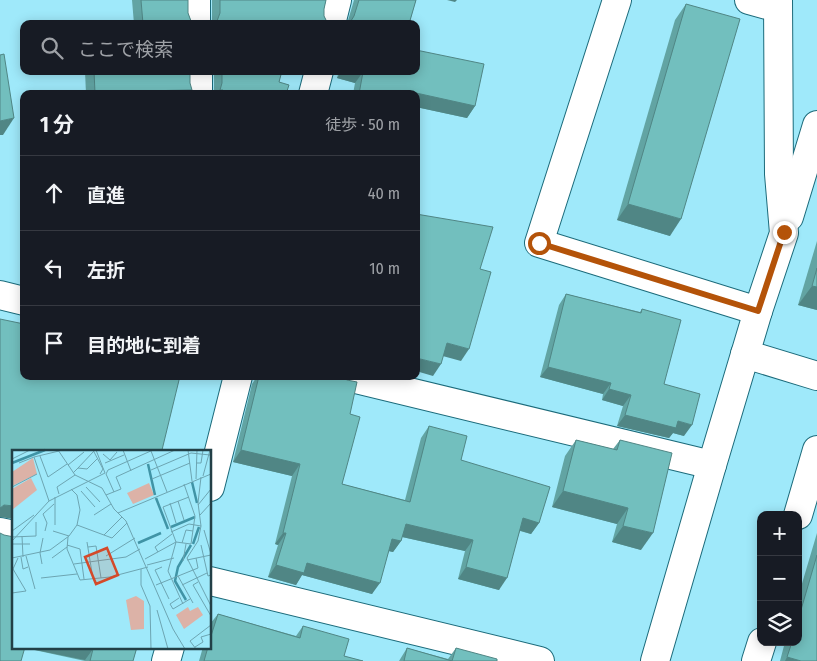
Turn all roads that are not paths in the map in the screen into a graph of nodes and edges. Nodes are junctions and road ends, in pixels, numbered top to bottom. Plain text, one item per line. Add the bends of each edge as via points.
1 (196, 0) edge
2 (337, 0) edge
3 (617, 0) edge
4 (749, 0) edge
5 (778, 4) edge
6 (196, 20) edge
7 (332, 20) edge
8 (198, 75) edge
9 (318, 75) edge
10 (198, 90) edge
11 (314, 90) edge
12 (817, 125) edge
13 (784, 232) junction
14 (0, 295) edge
15 (20, 300) edge
16 (758, 311) junction
17 (745, 354) junction
18 (817, 376) edge
19 (237, 380) edge
20 (360, 380) edge
21 (817, 450) edge
22 (712, 465) junction
23 (211, 484) edge
24 (799, 511) edge
25 (211, 581) edge
26 (761, 646) edge
27 (170, 648) edge
28 (166, 661) edge
29 (540, 661) edge
30 (656, 661) edge
31 (756, 661) edge

1 - 6 street
2 - 7 street
3 - 16 street via 539,243
4 - 5 street
5 - 13 street
8 - 10 street
9 - 11 street
12 - 13 street
13 - 16 street
14 - 15 street
16 - 17 street
17 - 18 street
17 - 22 street
19 - 23 street
20 - 22 street
21 - 24 street
22 - 30 street
25 - 29 street
26 - 31 street
27 - 28 street

